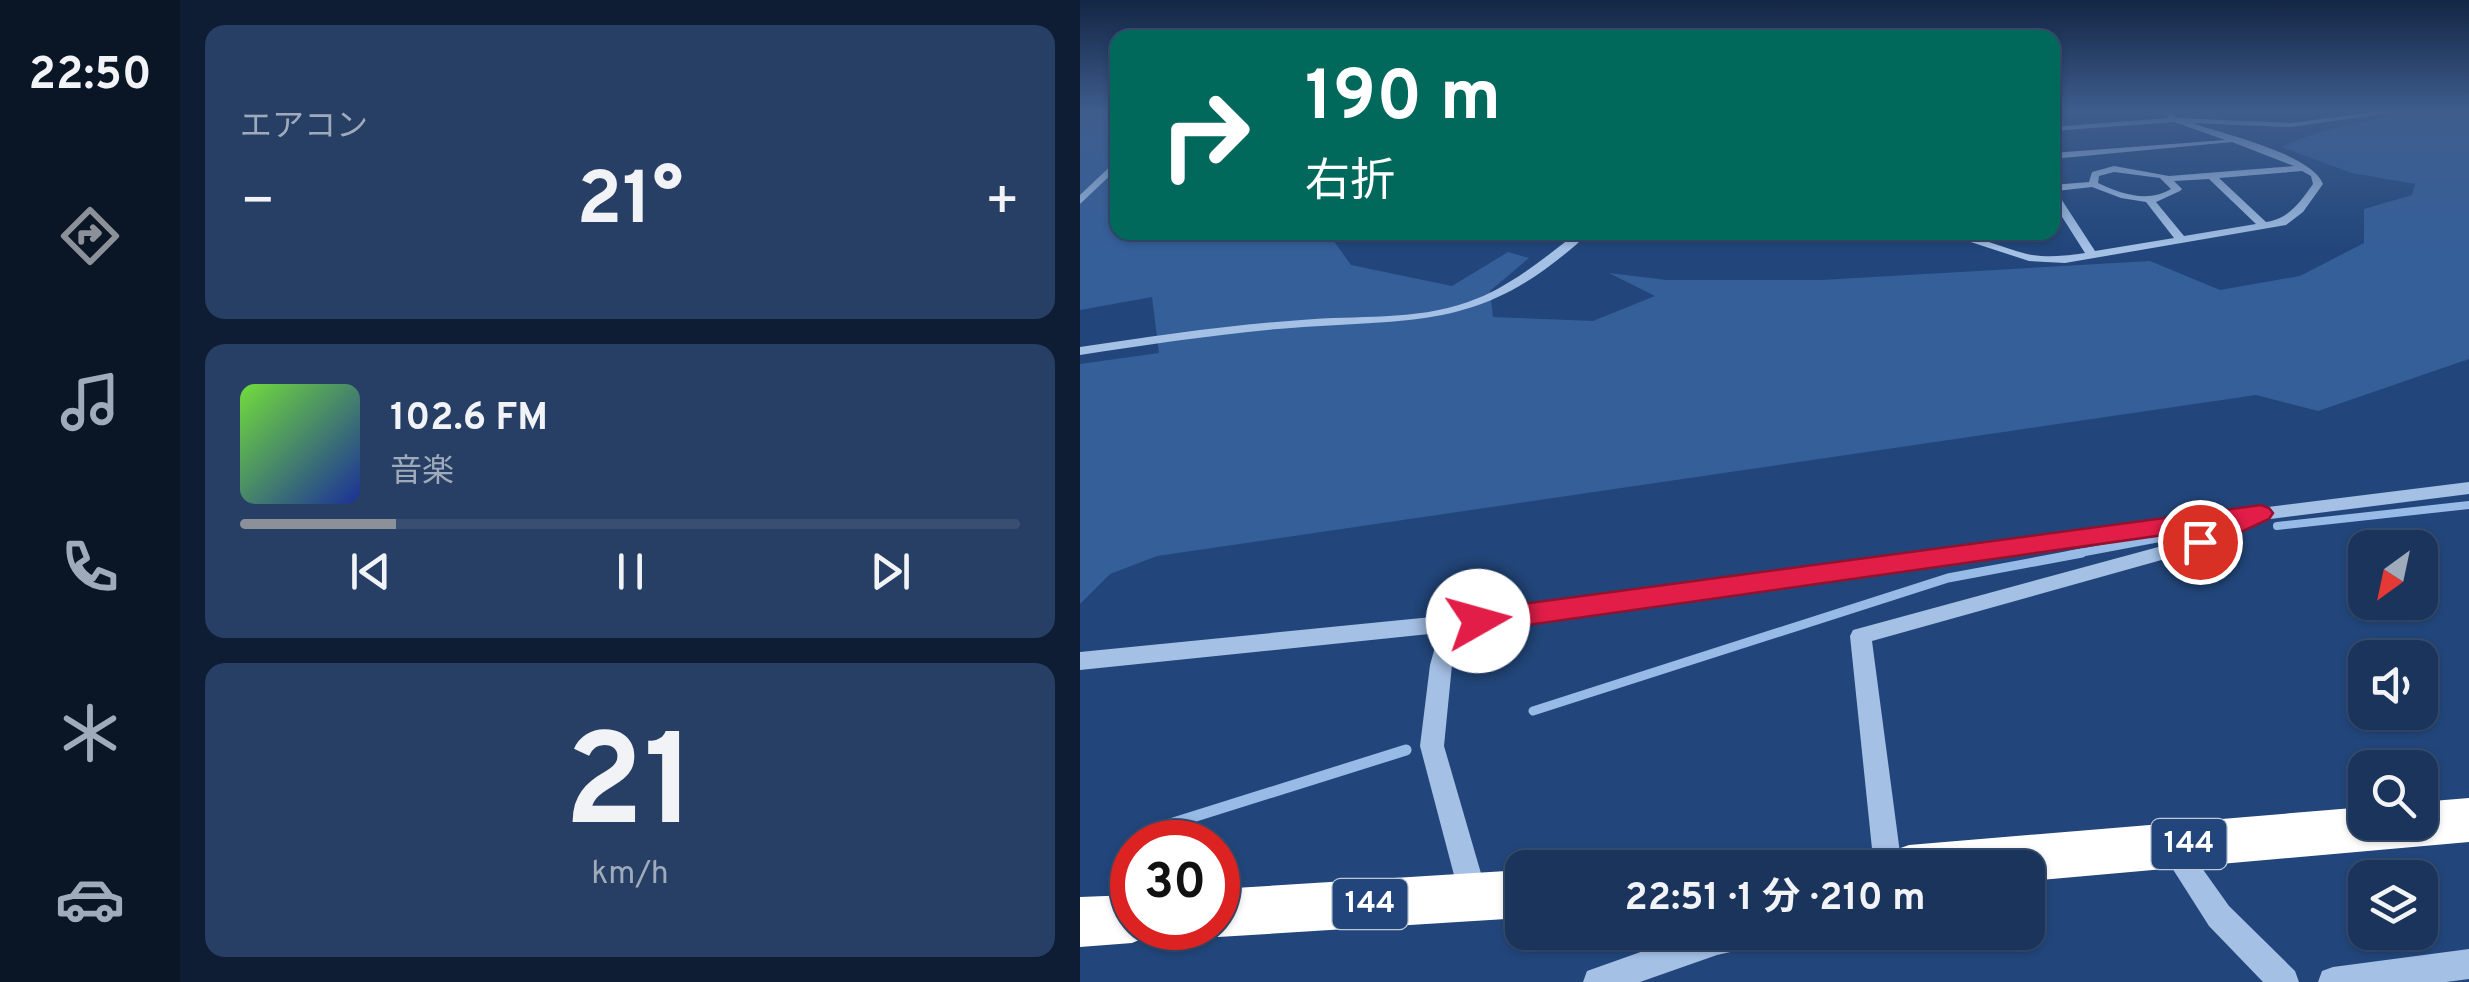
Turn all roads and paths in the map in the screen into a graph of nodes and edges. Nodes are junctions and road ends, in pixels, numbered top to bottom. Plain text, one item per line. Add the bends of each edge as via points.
1 (2278, 157) edge
2 (2306, 168) junction
3 (1110, 170) edge
4 (2210, 175) junction
5 (2169, 178) junction
6 (2093, 184) junction
7 (2060, 189) edge
8 (2148, 198) junction
9 (1080, 202) edge
10 (2060, 203) edge
11 (2265, 226) junction
12 (1574, 240) edge
13 (1970, 240) edge
14 (1985, 240) edge
15 (2182, 241) junction
16 (1988, 246) junction
17 (2092, 256) junction
18 (1080, 352) edge
19 (2469, 488) edge
20 (2261, 513) junction
21 (1452, 623) junction
22 (1080, 661) edge
23 (2469, 820) edge
24 (2171, 845) junction
25 (1886, 850) edge
26 (2045, 856) edge
27 (1505, 895) edge
28 (1474, 897) junction
29 (1240, 913) edge
30 (1110, 920) edge
31 (1080, 922) edge
32 (1689, 950) edge
33 (2469, 964) edge
34 (1598, 982) edge
35 (2284, 982) edge
36 (2333, 982) edge

1 - 2 street
2 - 4 street
2 - 11 street via 2318,184 2309,198 2282,224
3 - 9 street
4 - 5 street
4 - 11 street
5 - 6 street via 2114,168 2095,174
5 - 8 street via 2174,194
6 - 7 street
6 - 8 street
8 - 15 street
10 - 17 street
11 - 15 street
12 - 18 street via 1482,301 1412,321 1291,325
13 - 16 street
14 - 16 street
15 - 17 street
16 - 17 street via 2030,258
19 - 20 street
20 - 21 street
20 - 25 street via 2200,542 1861,636
21 - 22 street
21 - 28 street via 1432,746
23 - 24 highway, 144
24 - 26 highway, 144
24 - 35 street via 2219,916
27 - 28 highway, 144
28 - 29 highway, 144
30 - 31 highway
32 - 34 street
33 - 36 street

